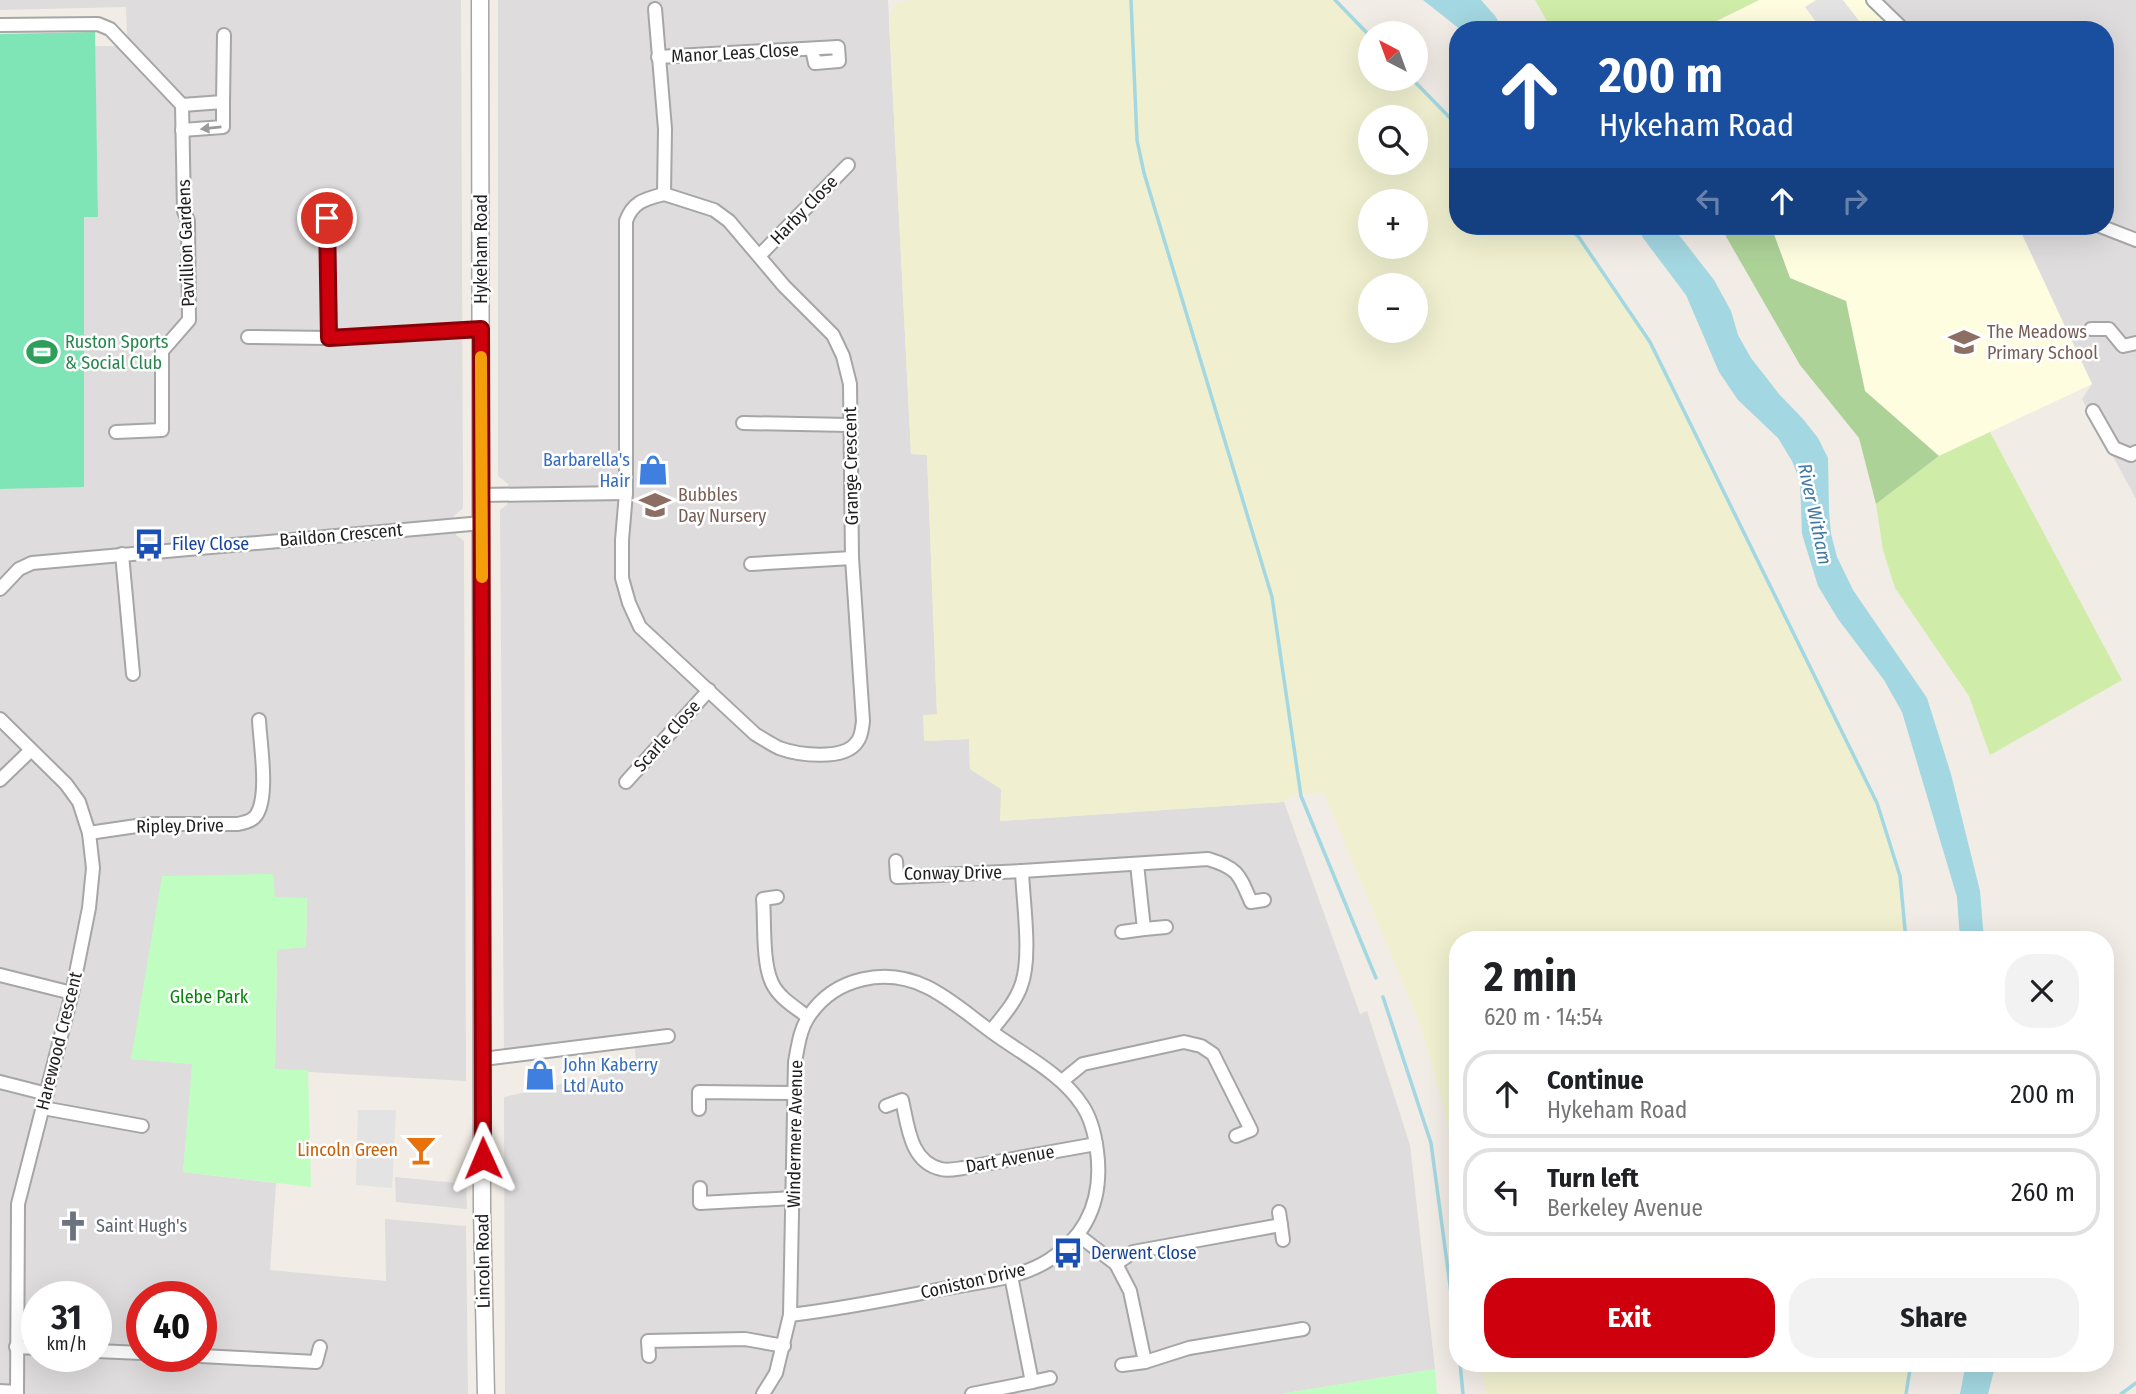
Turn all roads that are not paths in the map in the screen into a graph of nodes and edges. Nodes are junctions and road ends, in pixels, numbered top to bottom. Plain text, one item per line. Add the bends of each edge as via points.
1 (480, 0) edge
2 (1873, 0) edge
3 (655, 9) dead end
4 (1895, 21) edge
5 (0, 25) edge
6 (223, 36) dead end
7 (812, 49) dead end
8 (658, 57) junction
9 (223, 102) junction
10 (182, 105) junction
11 (182, 130) junction
12 (848, 165) dead end
13 (664, 194) junction
14 (327, 218) dead end
15 (2114, 231) edge
16 (2136, 240) edge
17 (760, 255) junction
18 (481, 329) junction
19 (2091, 329) dead end
20 (248, 337) dead end
21 (329, 338) junction
22 (2136, 343) edge
23 (2093, 411) dead end
24 (743, 423) dead end
25 (849, 425) junction
26 (116, 432) dead end
27 (2136, 452) edge
28 (626, 493) junction
29 (481, 495) junction
30 (482, 523) junction
31 (122, 554) junction
32 (852, 558) junction
33 (751, 564) dead end
34 (0, 589) edge
35 (134, 674) dead end
36 (709, 690) junction
37 (0, 719) edge
38 (259, 720) dead end
39 (31, 750) junction
40 (0, 780) edge
41 (626, 782) dead end
42 (481, 792) joint
43 (89, 833) junction
44 (896, 861) dead end
45 (1137, 864) junction
46 (1022, 872) junction
47 (777, 897) dead end
48 (1264, 900) dead end
49 (1166, 927) dead end
50 (1144, 929) junction
51 (1122, 932) dead end
52 (0, 975) edge
53 (72, 993) junction
54 (808, 1017) junction
55 (991, 1031) junction
56 (668, 1036) dead end
57 (482, 1059) junction
58 (1062, 1081) junction
59 (0, 1082) edge
60 (795, 1093) junction
61 (47, 1094) junction
62 (886, 1106) dead end
63 (43, 1108) junction
64 (699, 1109) dead end
65 (142, 1126) dead end
66 (1236, 1136) dead end
67 (1096, 1144) junction
68 (1099, 1171) joint
69 (700, 1188) dead end
70 (794, 1198) junction
71 (1078, 1235) junction
72 (1283, 1240) dead end
73 (1116, 1264) junction
74 (1011, 1276) junction
75 (790, 1315) junction
76 (648, 1327) dead end
77 (1303, 1329) dead end
78 (648, 1341) junction
79 (784, 1346) junction
80 (16, 1347) junction
81 (21, 1347) edge
82 (320, 1347) dead end
83 (649, 1356) dead end
84 (217, 1358) edge
85 (1145, 1362) junction
86 (1122, 1366) dead end
87 (1050, 1378) dead end
88 (1032, 1382) junction
89 (0, 1391) edge
90 (17, 1393) edge
91 (486, 1394) edge
92 (763, 1394) edge
93 (972, 1394) edge

1 - 18 street, Hykeham Road
2 - 4 street
3 - 8 street, Manor Leas Close
5 - 10 street via 99,24 110,29
6 - 9 street
7 - 8 street, Manor Leas Close
8 - 13 street, Manor Leas Close via 665,129
9 - 10 street
9 -> 11 street via 223,127
10 - 11 street, Pavillion Gardens
11 - 26 street, Pavillion Gardens via 189,320 162,351 162,430
12 - 17 street, Harby Close
13 - 17 street, Grange Crescent via 714,210
13 - 28 street, Grange Crescent via 639,202 625,221
14 - 21 street
15 - 16 street
17 - 25 street, Grange Crescent via 833,335 850,384
18 - 21 street
18 - 29 street, Hykeham Road
19 - 22 street via 2109,330 2123,346
20 - 21 street
23 - 27 street via 2114,448 2131,455
24 - 25 street
25 - 32 street, Grange Crescent
28 - 29 street
28 - 36 street, Grange Crescent via 622,578 629,603 640,627
29 - 30 street, Hykeham Road
30 - 31 street, Baildon Crescent
30 - 42 street, Hykeham Road
31 - 34 street, Baildon Crescent via 32,563 19,569
31 - 35 street
32 - 33 street
32 - 36 street, Grange Crescent via 863,721 857,743 846,750 817,754 778,747 755,734
36 - 41 street, Scarle Close
37 - 39 street, Harewood Crescent
38 - 43 street, Ripley Drive via 262,799 251,821 150,824
39 - 40 street
39 - 43 street, Harewood Crescent via 79,802
42 - 57 street, Lincoln Road
43 - 53 street, Harewood Crescent via 93,868 89,908
44 - 46 street, Conway Drive via 897,877
45 - 46 street, Conway Drive
45 - 48 street, Conway Drive via 1219,862 1241,878 1251,902
45 - 50 street
46 - 55 street, Conway Drive via 1026,967 1012,1005
47 - 54 street via 763,899 772,983
49 - 50 street
50 - 51 street
52 - 53 street
53 - 61 street, Harewood Crescent
54 - 55 street, Windermere Avenue via 836,990 890,976 929,988
54 - 60 street, Windermere Avenue via 795,1062
55 - 58 street, Windermere Avenue
56 - 57 street
57 - 91 street, Lincoln Road
58 - 66 street via 1083,1064 1184,1042 1201,1046 1213,1054 1251,1130
58 - 67 street, Windermere Avenue via 1083,1105
59 - 61 street
60 - 64 street via 698,1086
60 - 70 street, Windermere Avenue
61 - 63 street, Harewood Crescent
62 - 67 street, Dart Avenue via 902,1100 914,1148 926,1163 942,1170
63 - 65 street
63 - 80 street, Harewood Crescent via 18,1204
67 - 68 street, Windermere Avenue
68 - 71 street, Coniston Drive via 1096,1199
69 - 70 street via 700,1210
70 - 75 street, Windermere Avenue
71 - 73 street
71 - 74 street, Coniston Drive via 1049,1259
72 - 73 street via 1280,1219 1133,1252
73 - 85 street via 1130,1291
74 - 75 street, Coniston Drive
74 - 88 street
75 - 79 street, Windermere Avenue
76 - 78 street
77 - 85 street via 1189,1348
78 - 79 street via 745,1339
78 - 83 street
79 - 92 street, Windermere Avenue
80 - 81 street
80 - 90 street, Harewood Crescent
82 - 84 street via 316,1368
85 - 86 street
87 - 88 street
88 - 93 street
89 - 90 street

